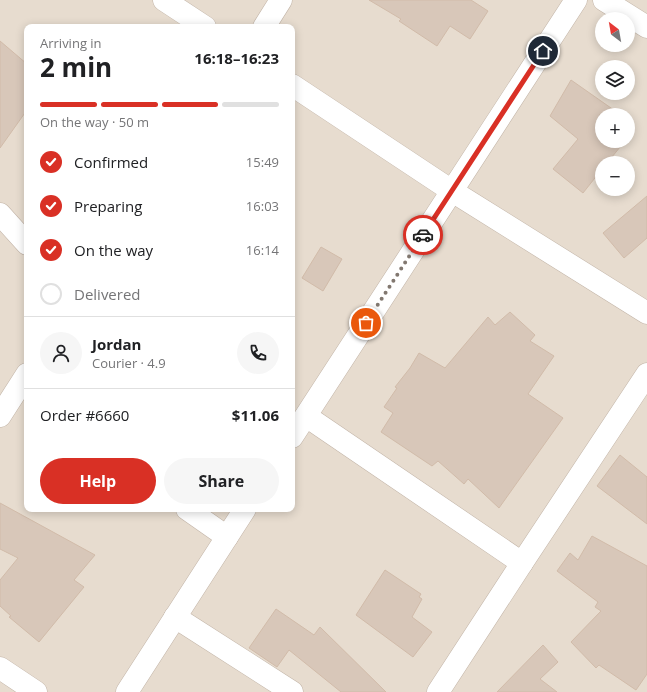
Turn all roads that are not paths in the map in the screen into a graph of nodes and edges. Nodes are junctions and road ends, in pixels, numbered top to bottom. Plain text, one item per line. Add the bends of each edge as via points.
1 (164, 0) edge
2 (281, 0) edge
3 (576, 0) edge
4 (604, 0) edge
5 (200, 24) edge
6 (266, 24) edge
7 (647, 27) edge
8 (295, 87) edge
9 (452, 191) junction
10 (0, 214) edge
11 (24, 241) edge
12 (647, 313) edge
13 (647, 374) edge
14 (24, 385) edge
15 (21, 396) edge
16 (0, 416) edge
17 (306, 416) junction
18 (295, 432) edge
19 (191, 512) edge
20 (243, 512) edge
21 (227, 536) junction
22 (522, 563) junction
23 (175, 617) junction
24 (0, 668) edge
25 (36, 692) edge
26 (127, 692) edge
27 (292, 692) edge
28 (438, 692) edge

1 - 5 street
2 - 6 street
3 - 9 street
4 - 7 street
8 - 9 street
9 - 12 street
9 - 17 street
10 - 11 street
13 - 22 street
14 - 15 street
15 - 16 street
17 - 18 street
17 - 22 street
19 - 21 street
20 - 21 street
21 - 23 street
22 - 28 street
23 - 26 street
23 - 27 street
24 - 25 street

